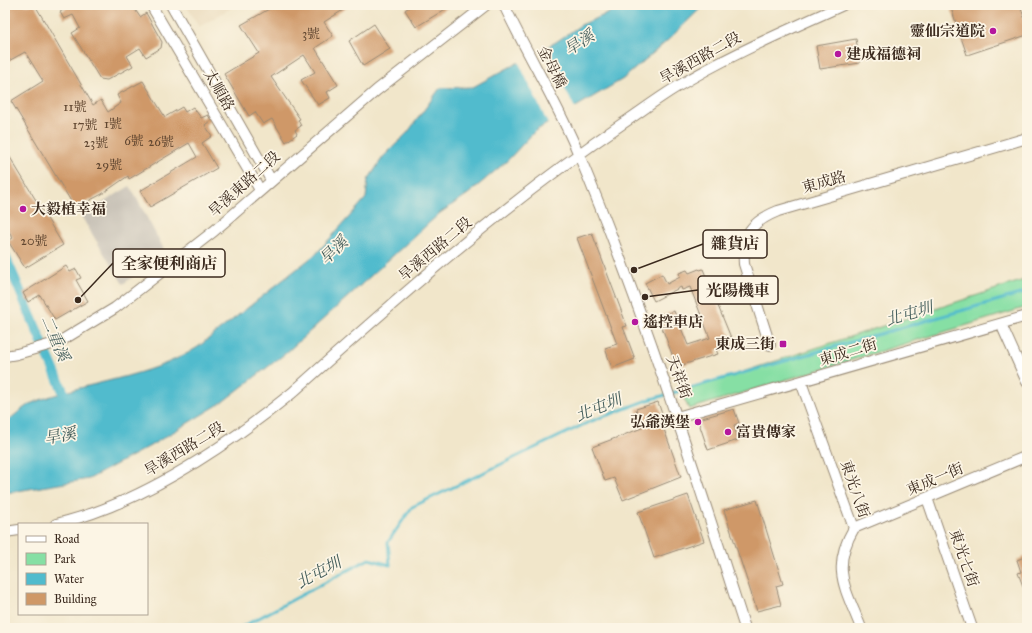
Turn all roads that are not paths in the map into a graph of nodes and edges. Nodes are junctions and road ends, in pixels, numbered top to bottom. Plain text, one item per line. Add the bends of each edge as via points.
1 (151, 5) edge
2 (170, 5) edge
3 (486, 5) edge
4 (843, 5) edge
5 (505, 6) edge
6 (1027, 138) edge
7 (572, 140) joint
8 (578, 154) junction
9 (271, 180) junction
10 (260, 190) junction
11 (1027, 316) edge
12 (1001, 324) junction
13 (770, 345) dead end
14 (5, 356) edge
15 (801, 382) junction
16 (1027, 382) edge
17 (677, 417) junction
18 (1027, 456) edge
19 (927, 498) junction
20 (59, 523) edge
21 (854, 528) junction
22 (18, 530) edge
23 (5, 532) edge
24 (745, 628) edge
25 (861, 628) edge
26 (972, 628) edge

1 - 10 street, 太順路
2 - 9 street, 太順路
3 - 9 street, 旱溪東路二段 via 377,90
4 - 8 street, 旱溪西路二段 via 704,71 673,89
5 - 7 street, 金母橋
6 - 13 street, 東成路 via 763,217 745,239 743,251 744,264
7 - 8 street, 天祥街
8 - 17 street, 天祥街 via 605,219
8 - 20 street, 旱溪西路二段 via 502,212 260,418 217,447 124,501 101,511
9 - 10 street, 旱溪東路二段
10 - 14 street, 旱溪東路二段 via 214,231 115,308 59,342
11 - 12 street, 東成二街
12 - 15 street, 東成二街 via 881,356
12 - 16 street
15 - 17 street, 東成二街
15 - 21 street, 東光八街
17 - 24 street, 天祥街
18 - 19 street, 東成一街
19 - 21 street, 東成一街
19 - 26 street, 東光七街
21 - 25 street, 東光八街 via 845,543 841,577
22 - 23 street

